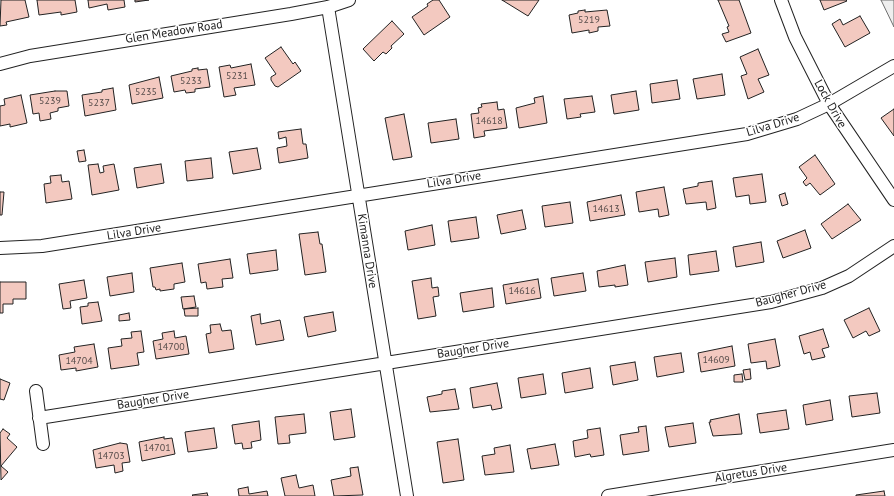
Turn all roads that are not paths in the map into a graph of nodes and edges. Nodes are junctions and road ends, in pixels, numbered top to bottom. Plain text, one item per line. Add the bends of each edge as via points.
1 (349, 0) edge
2 (781, 0) edge
3 (328, 7) junction
4 (0, 64) edge
5 (894, 66) edge
6 (829, 104) junction
7 (358, 197) junction
8 (894, 200) edge
9 (894, 246) edge
10 (0, 248) edge
11 (385, 363) junction
12 (36, 391) dead end
13 (39, 418) junction
14 (43, 444) dead end
15 (894, 450) edge
16 (407, 496) edge
17 (608, 496) edge

1 - 3 street, Glen Meadow Road
2 - 6 street, Lock Drive via 795,37
3 - 4 street, Glen Meadow Road via 30,56
3 - 7 street, Kimanna Drive
5 - 6 street, Lilva Drive
6 - 7 street, Lilva Drive via 797,119 747,134
6 - 8 street, Lock Drive
7 - 10 street, Lilva Drive via 42,246
7 - 11 street, Kimanna Drive
9 - 11 street, Baugher Drive via 849,276 822,288 771,302
11 - 13 street, Baugher Drive
11 - 16 street, Kimanna Drive
12 - 13 street
13 - 14 street
15 - 17 street, Algretus Drive

